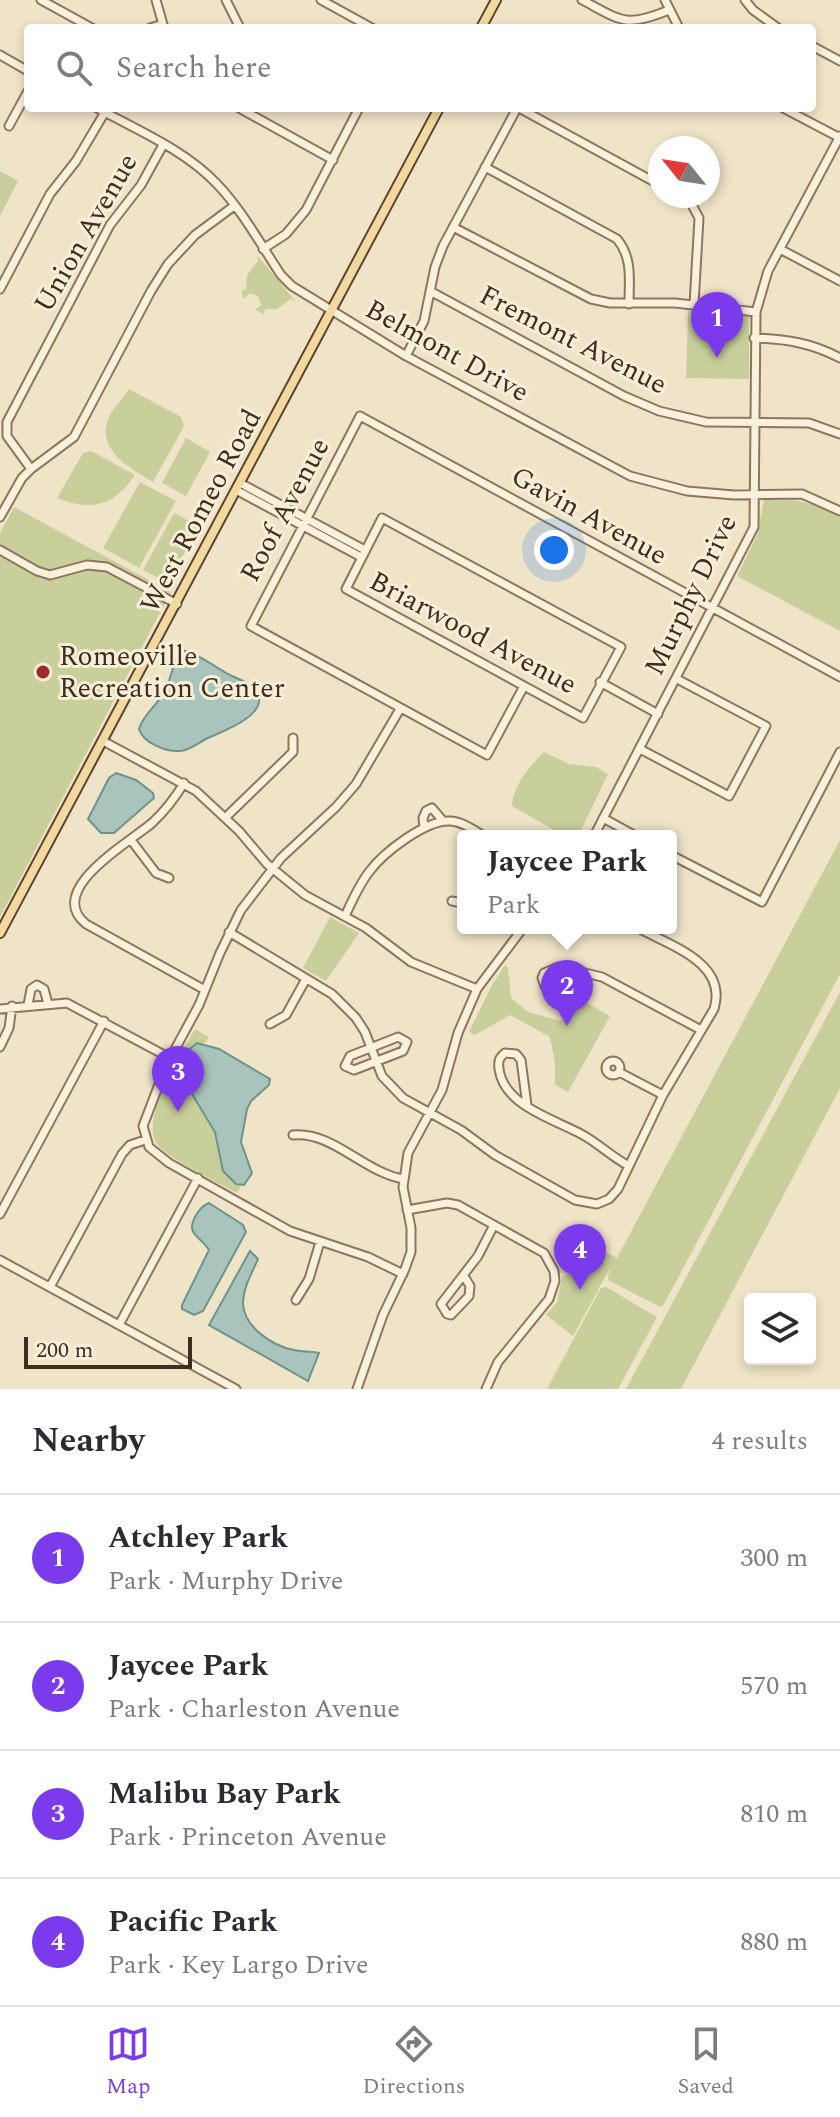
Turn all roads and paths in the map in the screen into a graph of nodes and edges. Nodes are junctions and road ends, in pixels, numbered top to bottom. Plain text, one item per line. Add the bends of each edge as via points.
1 (41, 0) edge
2 (156, 0) edge
3 (226, 0) edge
4 (321, 0) edge
5 (496, 0) edge
6 (582, 0) edge
7 (665, 0) edge
8 (745, 0) edge
9 (669, 10) junction
10 (85, 24) edge
11 (163, 24) edge
12 (238, 24) edge
13 (365, 24) edge
14 (483, 24) edge
15 (677, 24) edge
16 (772, 24) edge
17 (816, 48) edge
18 (0, 55) edge
19 (840, 61) edge
20 (24, 69) edge
21 (24, 98) edge
22 (100, 112) edge
23 (105, 112) edge
24 (246, 112) edge
25 (357, 112) edge
26 (437, 112) edge
27 (516, 112) edge
28 (525, 112) edge
29 (791, 112) edge
30 (9, 126) dead end
31 (840, 137) edge
32 (163, 145) junction
33 (333, 160) junction
34 (485, 167) junction
35 (648, 178) edge
36 (234, 206) junction
37 (694, 208) edge
38 (453, 227) junction
39 (263, 249) junction
40 (780, 249) junction
41 (840, 281) edge
42 (0, 289) edge
43 (430, 291) junction
44 (629, 304) junction
45 (694, 305) junction
46 (331, 311) junction
47 (756, 312) junction
48 (754, 338) junction
49 (406, 356) junction
50 (840, 358) edge
51 (360, 416) joint
52 (754, 424) junction
53 (840, 434) edge
54 (31, 469) junction
55 (238, 487) junction
56 (755, 494) junction
57 (840, 511) edge
58 (1, 512) edge
59 (304, 522) junction
60 (0, 550) edge
61 (363, 553) junction
62 (177, 604) junction
63 (714, 608) junction
64 (840, 677) edge
65 (677, 679) junction
66 (600, 682) junction
67 (524, 686) junction
68 (400, 709) junction
69 (658, 714) junction
70 (293, 738) dead end
71 (103, 741) junction
72 (640, 749) junction
73 (840, 752) edge
74 (184, 783) junction
75 (226, 817) junction
76 (603, 818) junction
77 (443, 821) junction
78 (424, 828) junction
79 (473, 830) edge
80 (597, 830) edge
81 (625, 830) edge
82 (131, 840) junction
83 (677, 858) edge
84 (272, 868) junction
85 (169, 878) dead end
86 (452, 901) dead end
87 (457, 902) edge
88 (345, 916) junction
89 (229, 932) junction
90 (0, 933) edge
91 (515, 934) edge
92 (649, 934) edge
93 (568, 974) dead end
94 (306, 979) junction
95 (477, 989) junction
96 (205, 990) junction
97 (0, 1002) edge
98 (48, 1004) junction
99 (28, 1005) junction
100 (12, 1006) junction
101 (0, 1009) edge
102 (104, 1021) junction
103 (270, 1024) dead end
104 (701, 1030) junction
105 (0, 1047) edge
106 (371, 1048) junction
107 (170, 1058) junction
108 (375, 1063) junction
109 (619, 1072) dead end
110 (663, 1095) junction
111 (527, 1105) junction
112 (430, 1113) junction
113 (293, 1135) dead end
114 (145, 1140) junction
115 (629, 1166) junction
116 (198, 1178) junction
117 (403, 1179) junction
118 (407, 1210) junction
119 (0, 1214) edge
120 (494, 1225) junction
121 (320, 1242) junction
122 (0, 1260) edge
123 (403, 1274) junction
124 (464, 1276) junction
125 (50, 1287) junction
126 (296, 1300) dead end
127 (119, 1325) junction
128 (236, 1389) edge
129 (357, 1389) edge
130 (486, 1389) edge

1 - 10 street
2 - 11 street
3 - 12 street
4 - 13 street
5 - 14 main road
6 - 9 street via 631,23
7 - 9 street
8 - 16 street
9 - 15 street
17 - 19 street
18 - 20 street
21 - 30 street
22 - 42 street
23 - 32 street, Belmont Drive
24 - 33 street
25 - 33 street
26 - 46 main road, West Romeo Road
27 - 34 street
28 - 35 street
29 - 31 street
31 - 40 street, Murphy Drive
32 - 36 street, Belmont Drive via 202,170
32 - 54 street, Union Avenue via 110,225 7,422 7,436
33 - 39 street via 298,223
34 - 38 street
34 - 44 street via 617,239 629,262
36 - 39 street, Belmont Drive
36 - 54 street via 168,264 74,437
37 - 45 street via 699,218
38 - 43 street
38 - 44 street via 581,295
39 - 46 street, Belmont Drive via 292,286
40 - 41 street
40 - 47 street, Murphy Drive
43 - 49 street via 424,321
43 - 52 street, Fremont Avenue via 645,406 682,418
44 - 45 street
45 - 47 street
46 - 49 street, Belmont Drive
46 - 55 main road, West Romeo Road
47 - 48 street, Murphy Drive
48 - 50 street via 790,339
48 - 52 street, Murphy Drive
49 - 56 street, Belmont Drive via 630,476 687,491
51 - 59 street, Roof Avenue
51 - 63 street, Gavin Avenue
52 - 53 street, Fremont Avenue via 809,423
52 - 56 street, Murphy Drive
54 - 58 street
55 - 59 street
55 - 62 main road, West Romeo Road
56 - 57 street, Belmont Drive via 802,494
56 - 63 street, Murphy Drive via 754,527
59 - 61 street
59 - 68 street, Roof Avenue via 251,626
60 - 62 street via 50,575 87,565 107,567
61 - 66 street via 382,518 621,647
61 - 67 street, Briarwood Avenue via 346,589
62 - 71 main road, West Romeo Road
63 - 64 street, Gavin Avenue
63 - 65 street, Murphy Drive
65 - 69 street, Murphy Drive
65 - 72 street via 766,726 729,796
66 - 67 street, Briarwood Avenue via 583,718
66 - 69 street
67 - 68 street via 487,755
68 - 84 street via 356,784
69 - 72 street, Murphy Drive
70 - 75 street via 293,752
71 - 74 street
71 - 90 main road, West Romeo Road
72 - 76 street, Murphy Drive
73 - 83 street via 762,902
74 - 75 street
74 - 82 street via 167,808
75 - 84 street
76 - 80 street, Murphy Drive
76 - 81 street
77 - 78 street
77 - 78 street via 432,808 426,811
77 - 79 street
78 - 88 street via 375,864
82 - 85 street via 156,873
82 - 96 street via 81,884 76,912 86,924
84 - 88 street via 305,895
84 - 89 street
86 - 87 street
88 - 95 street via 411,962
89 - 94 street
89 - 96 street
91 - 95 street
92 - 104 street via 694,958 714,977 717,1000
93 - 104 street via 602,977
94 - 103 street via 286,1015
94 - 106 street via 346,1007
95 - 112 street
96 - 107 street
97 - 100 street
98 - 99 street
98 - 99 street via 44,989 37,985
98 - 102 street via 67,1003
99 - 100 street
100 - 101 street
100 - 105 street
102 - 107 street
102 - 119 street
104 - 110 street
106 - 108 street
106 - 108 street via 350,1056 345,1066 354,1070
106 - 108 street via 398,1037 407,1042 403,1051
107 - 114 street via 145,1114
108 - 112 street via 395,1091
109 - 110 street
110 - 115 street
111 - 111 street via 508,1092 501,1079 498,1061 505,1053 521,1060
111 - 115 street
112 - 115 street via 586,1203 609,1199
112 - 117 street via 408,1153
113 - 117 street via 310,1133 383,1174
114 - 116 street via 156,1154
114 - 125 street via 122,1154
116 - 121 street via 290,1231
116 - 127 street
117 - 118 street
118 - 120 street via 447,1203
118 - 123 street via 411,1246
120 - 124 street
120 - 130 street via 544,1253 555,1281 549,1299 498,1362
121 - 123 street
121 - 126 street
122 - 125 street
123 - 129 street
124 - 124 street via 441,1304 447,1314 469,1296
125 - 127 street
127 - 128 street

